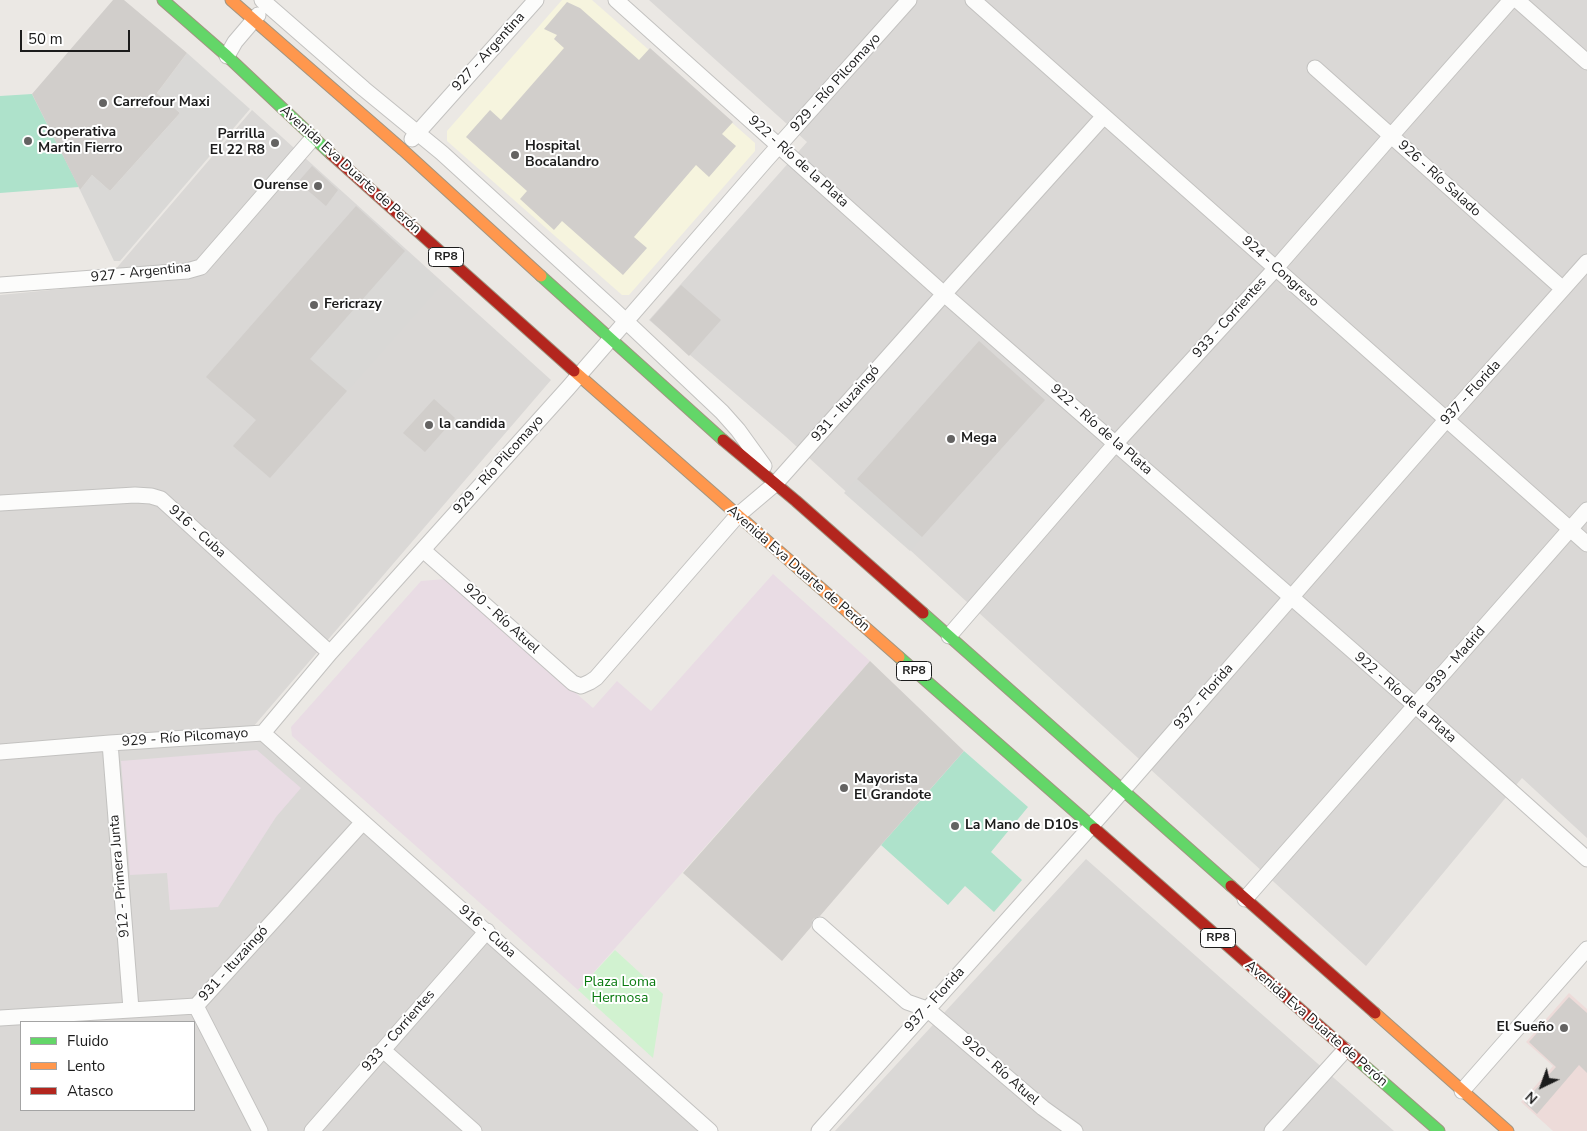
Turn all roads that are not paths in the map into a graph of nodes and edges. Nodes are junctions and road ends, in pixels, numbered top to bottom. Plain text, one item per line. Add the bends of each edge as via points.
1 (163, 0) edge
2 (231, 0) edge
3 (536, 0) edge
4 (616, 0) edge
5 (909, 0) edge
6 (973, 0) edge
7 (1511, 0) edge
8 (1516, 0) edge
9 (266, 1) edge
10 (254, 19) junction
11 (227, 56) junction
12 (1587, 62) edge
13 (1315, 68) dead end
14 (1104, 116) junction
15 (418, 132) junction
16 (1391, 136) junction
17 (313, 138) junction
18 (779, 146) junction
19 (403, 150) junction
20 (1587, 262) edge
21 (1276, 268) junction
22 (0, 285) edge
23 (1563, 289) junction
24 (944, 294) junction
25 (626, 323) junction
26 (611, 339) junction
27 (579, 376) junction
28 (1447, 419) junction
29 (1116, 443) junction
30 (776, 484) junction
31 (0, 503) edge
32 (1587, 510) edge
33 (741, 513) junction
34 (1570, 529) junction
35 (1587, 544) edge
36 (423, 550) junction
37 (1291, 598) junction
38 (949, 636) junction
39 (330, 653) junction
40 (581, 686) joint
41 (1416, 706) junction
42 (263, 733) junction
43 (110, 743) junction
44 (0, 752) edge
45 (1122, 790) junction
46 (363, 822) junction
47 (1091, 826) junction
48 (1587, 860) edge
49 (1245, 900) junction
50 (820, 925) dead end
51 (487, 931) junction
52 (1587, 949) edge
53 (196, 1006) junction
54 (927, 1008) junction
55 (131, 1009) junction
56 (0, 1018) edge
57 (383, 1050) junction
58 (1345, 1050) junction
59 (1462, 1091) junction
60 (260, 1131) edge
61 (312, 1131) edge
62 (474, 1131) edge
63 (710, 1131) edge
64 (819, 1131) edge
65 (1075, 1131) edge
66 (1272, 1131) edge
67 (1439, 1131) edge
68 (1508, 1131) edge

1 - 11 main road, Avenida Eva Duarte de Perón / RP8
2 - 10 main road
3 - 15 street, 927 - Argentina
4 - 18 street, 922 - Río de la Plata
5 - 18 street, 929 - Río Pilcomayo
6 - 14 street, 924 - Congreso
7 - 16 street, 933 - Corrientes
8 - 12 street
9 - 10 street
9 - 15 street via 364,89
10 - 11 street
10 - 19 main road
11 - 17 main road, Avenida Eva Duarte de Perón / RP8
13 - 16 street, 926 - Río Salado
14 - 21 street, 924 - Congreso
14 - 24 street, 931 - Ituzaingó
15 - 19 street, 927 - Argentina
15 - 25 street
16 - 21 street, 933 - Corrientes
16 - 23 street, 926 - Río Salado
17 - 22 street, 927 - Argentina via 201,267 187,271
17 - 27 main road, Avenida Eva Duarte de Perón / RP8
18 - 24 street, 922 - Río de la Plata
18 - 25 street, 929 - Río Pilcomayo
19 - 26 main road
20 - 23 street, 937 - Florida
21 - 28 street, 924 - Congreso
21 - 29 street, 933 - Corrientes
23 - 28 street, 937 - Florida
24 - 29 street, 922 - Río de la Plata
24 - 30 street, 931 - Ituzaingó
25 - 26 street, 929 - Río Pilcomayo
25 - 30 street via 722,412
26 - 27 street, 929 - Río Pilcomayo
26 - 30 main road via 715,434
27 - 33 main road, Avenida Eva Duarte de Perón / RP8 via 657,445 687,459
27 - 36 street, 929 - Río Pilcomayo
28 - 34 street, 924 - Congreso
28 - 37 street, 937 - Florida
29 - 37 street, 922 - Río de la Plata
29 - 38 street, 933 - Corrientes
30 - 33 street, 931 - Ituzaingó
30 - 38 main road
31 - 39 street, 916 - Cuba via 135,495 161,499
32 - 34 street, 939 - Madrid
33 - 40 street, 931 - Ituzaingó via 596,678
33 - 47 main road, Avenida Eva Duarte de Perón / RP8
34 - 35 street, 924 - Congreso
34 - 41 street, 939 - Madrid
36 - 39 street, 929 - Río Pilcomayo
36 - 40 street, 920 - Río Atuel via 573,683
37 - 41 street, 922 - Río de la Plata
37 - 45 street, 937 - Florida
38 - 45 main road
39 - 42 street, 929 - Río Pilcomayo
41 - 48 street, 922 - Río de la Plata
41 - 49 street, 939 - Madrid
42 - 43 street, 929 - Río Pilcomayo
42 - 46 street, 916 - Cuba
43 - 44 street, 929 - Río Pilcomayo
43 - 55 street, 912 - Primera Junta
45 - 47 street, 937 - Florida
45 - 49 main road
46 - 51 street, 916 - Cuba
46 - 53 street, 931 - Ituzaingó
47 - 54 street, 937 - Florida
47 - 58 main road, Avenida Eva Duarte de Perón / RP8
49 - 59 main road
50 - 54 street via 907,1002
51 - 57 street, 933 - Corrientes
51 - 63 street, 916 - Cuba
52 - 59 street
53 - 55 street, 931 - Ituzaingó
53 - 60 street
54 - 64 street, 937 - Florida
54 - 65 street, 920 - Río Atuel via 1043,1108
55 - 56 street, 931 - Ituzaingó
57 - 61 street, 933 - Corrientes
57 - 62 street
58 - 66 street
58 - 67 main road, Avenida Eva Duarte de Perón / RP8
59 - 68 main road

